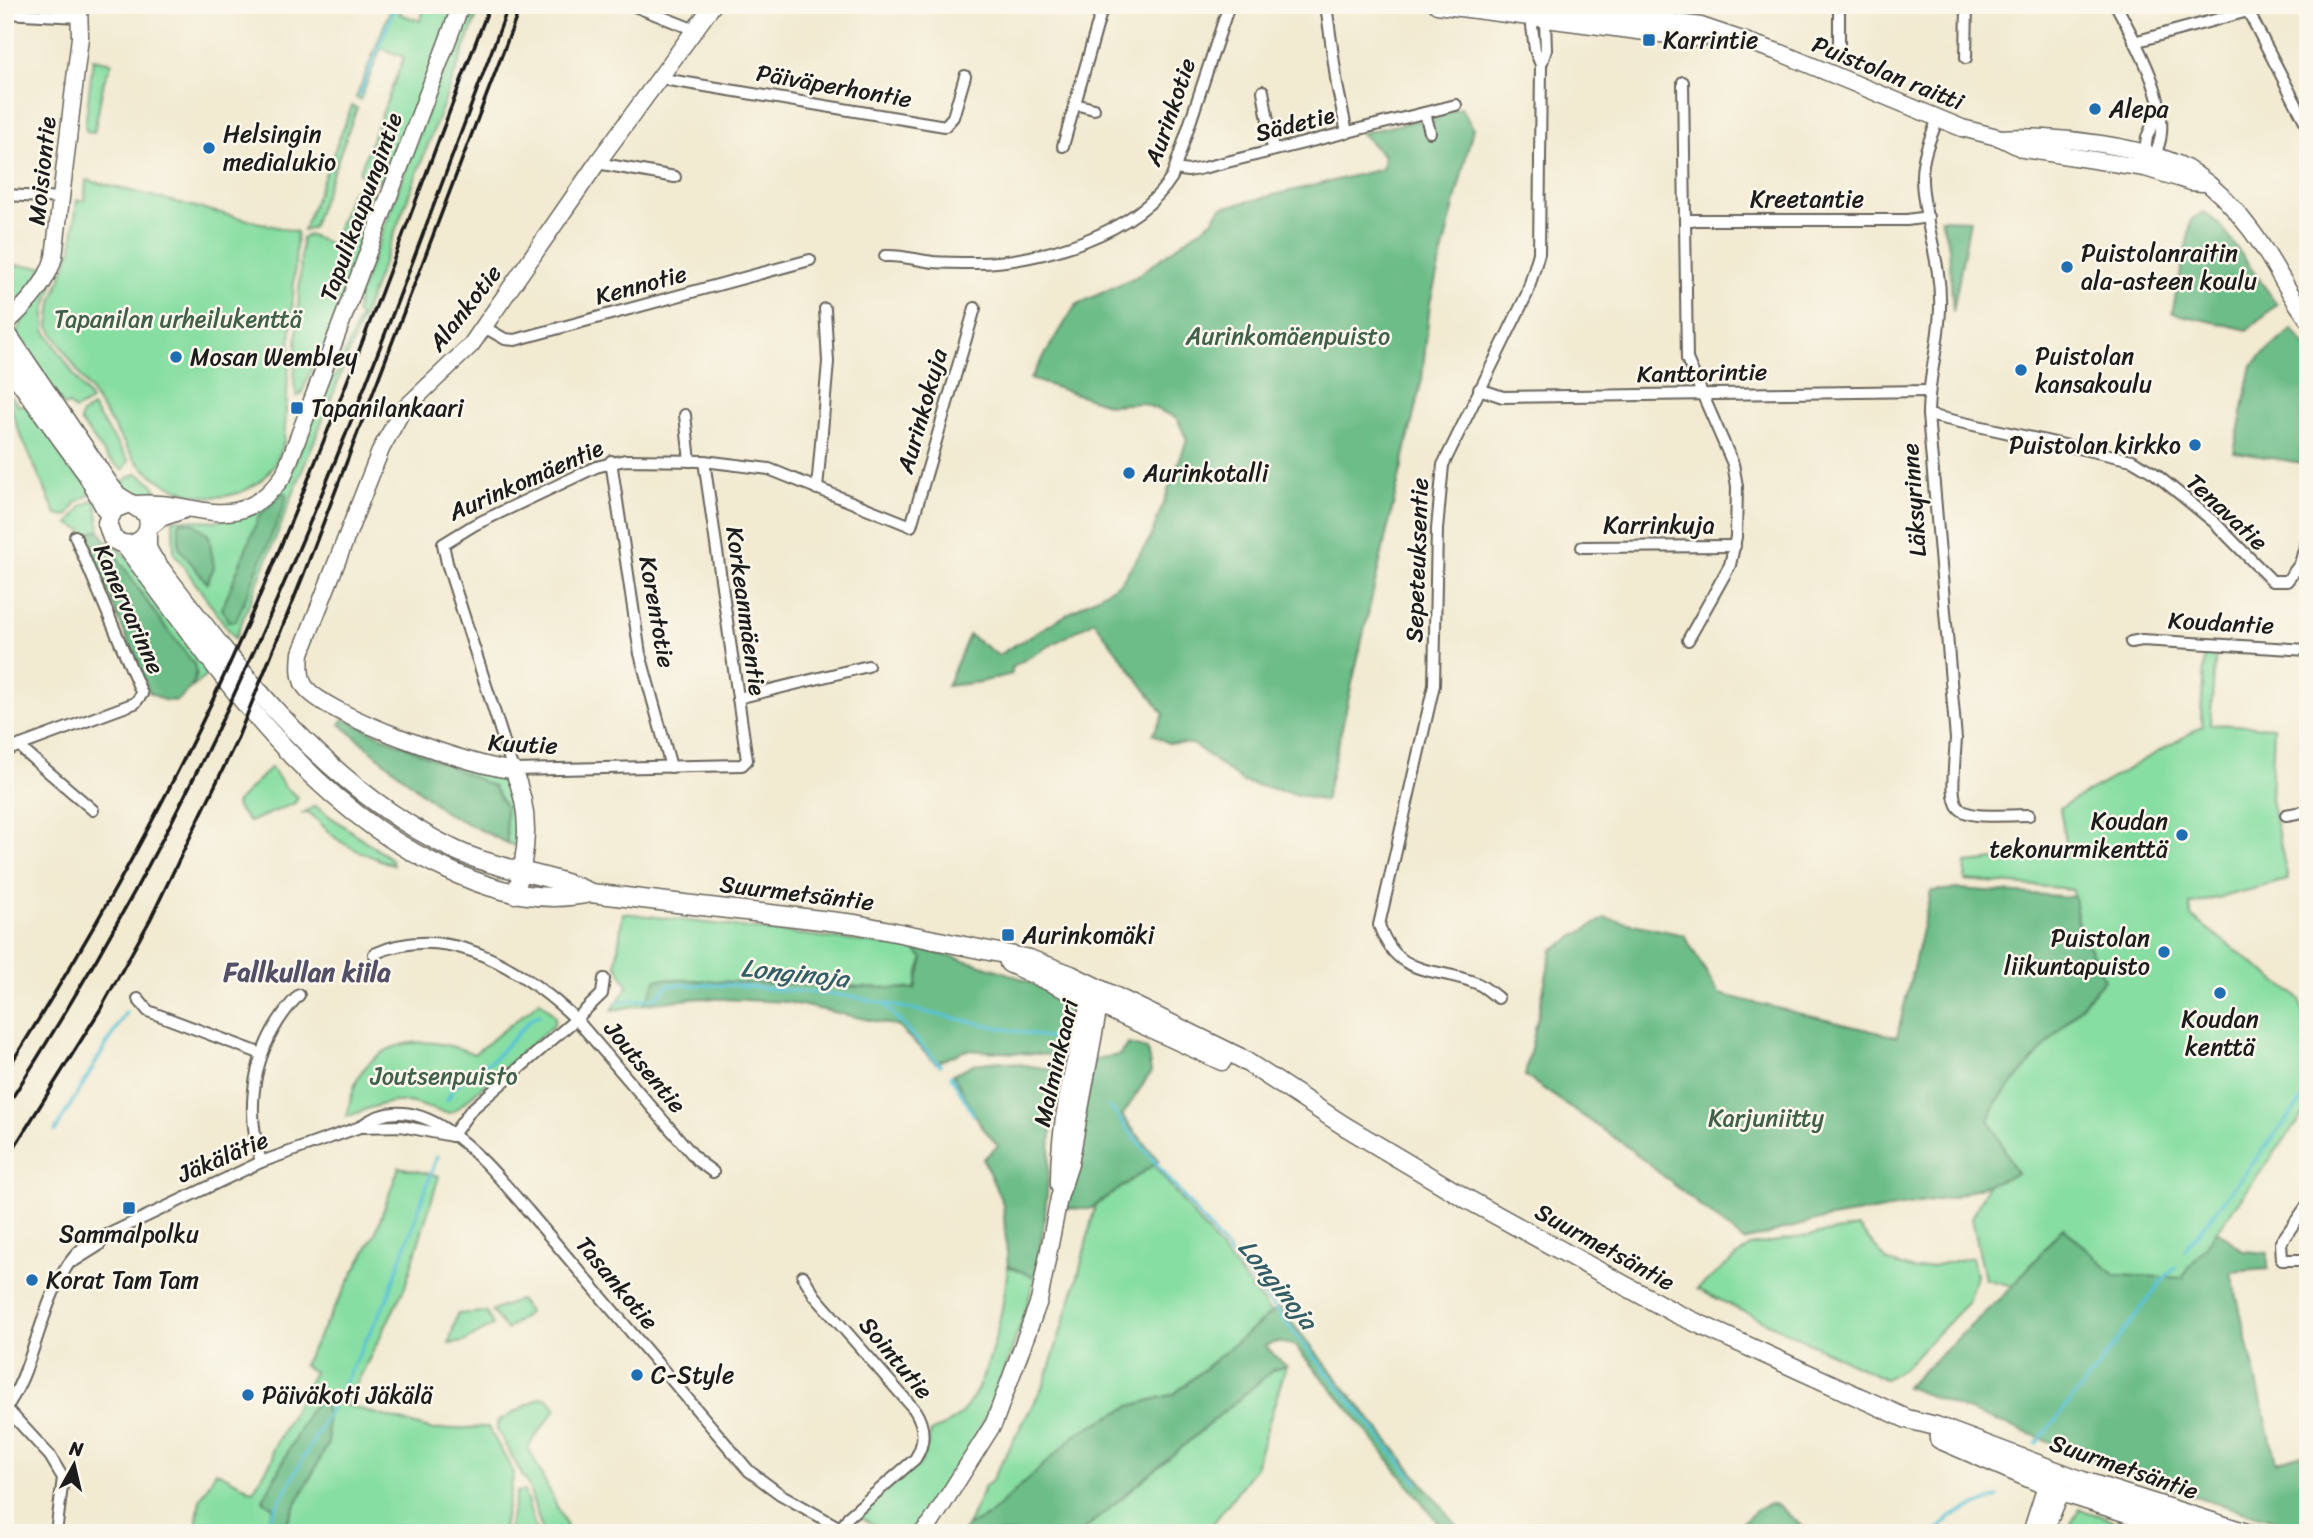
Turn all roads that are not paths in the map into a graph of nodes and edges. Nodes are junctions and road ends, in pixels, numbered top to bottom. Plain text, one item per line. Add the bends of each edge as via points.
1 (461, 5) edge
2 (632, 5) edge
3 (713, 5) edge
4 (1103, 5) edge
5 (1229, 5) edge
6 (1326, 5) edge
7 (1437, 5) edge
8 (1839, 5) edge
9 (1967, 5) edge
10 (2116, 5) edge
11 (2270, 5) edge
12 (1539, 10) edge
13 (2248, 10) junction
14 (79, 11) edge
15 (5, 12) edge
16 (695, 30) junction
17 (2134, 42) junction
18 (1839, 44) dead end
19 (1966, 58) dead end
20 (662, 76) junction
21 (965, 76) dead end
22 (1683, 82) dead end
23 (1263, 91) dead end
24 (1075, 104) junction
25 (1456, 105) dead end
26 (1094, 109) dead end
27 (1425, 113) junction
28 (1938, 119) junction
29 (2308, 127) edge
30 (1430, 132) dead end
31 (1348, 133) junction
32 (1063, 146) dead end
33 (1273, 150) junction
34 (2148, 159) junction
35 (597, 163) junction
36 (1175, 169) junction
37 (675, 177) dead end
38 (5, 195) edge
39 (63, 198) junction
40 (1928, 218) junction
41 (1686, 220) junction
42 (885, 256) dead end
43 (810, 260) dead end
44 (975, 308) dead end
45 (825, 309) dead end
46 (2308, 319) edge
47 (5, 324) edge
48 (484, 327) junction
49 (5, 331) edge
50 (5, 361) edge
51 (1479, 389) junction
52 (1928, 391) junction
53 (1703, 394) junction
54 (685, 415) dead end
55 (1928, 415) junction
56 (611, 461) junction
57 (690, 461) junction
58 (704, 461) junction
59 (817, 489) junction
60 (132, 503) junction
61 (184, 510) junction
62 (109, 515) junction
63 (911, 526) joint
64 (148, 531) junction
65 (2308, 535) edge
66 (75, 536) dead end
67 (125, 545) junction
68 (1735, 546) junction
69 (1582, 547) dead end
70 (1688, 640) dead end
71 (2131, 642) dead end
72 (2308, 650) edge
73 (868, 666) dead end
74 (315, 698) joint
75 (737, 698) junction
76 (21, 745) junction
77 (5, 751) edge
78 (742, 765) joint
79 (671, 767) junction
80 (513, 770) junction
81 (93, 810) dead end
82 (2308, 811) edge
83 (2029, 815) dead end
84 (2286, 815) dead end
85 (521, 874) junction
86 (591, 893) junction
87 (515, 895) junction
88 (374, 954) dead end
89 (604, 979) dead end
90 (299, 995) dead end
91 (1098, 998) junction
92 (1498, 998) dead end
93 (138, 999) dead end
94 (576, 1019) junction
95 (262, 1054) junction
96 (452, 1136) junction
97 (261, 1162) junction
98 (713, 1172) dead end
99 (2308, 1204) edge
100 (2308, 1260) edge
101 (803, 1276) dead end
102 (6, 1408) edge
103 (1907, 1419) junction
104 (2058, 1472) junction
105 (2053, 1489) junction
106 (927, 1530) edge
107 (845, 1531) edge
108 (56, 1533) edge
109 (2031, 1533) edge
110 (2044, 1533) edge
111 (2191, 1533) edge
112 (2247, 1533) edge

1 - 61 main road, Tapulikaupungintie via 285,475 266,496 244,508 215,513
2 - 16 street
3 - 16 main road, Alankotie
4 - 24 street
5 - 36 street, Aurinkotie
6 - 31 street
7 - 12 main road
8 - 18 street
9 - 19 street
10 - 17 street
11 - 13 street
12 - 28 main road, Puistolan raitti via 1692,37 1719,34 1781,53
12 - 51 street, Sepeteuksentie via 1535,50 1541,65 1539,253 1527,294
13 - 17 street
13 - 29 street
14 - 15 street
14 - 39 main road, Moisiontie
16 - 20 main road, Alankotie
17 - 34 street via 2156,85 2162,124
20 - 21 street, Päiväperhontie via 945,126 953,117
20 - 35 main road, Alankotie
22 - 41 street
23 - 33 street
24 - 26 street
24 - 32 street
25 - 27 street, Sädetie
27 - 30 street
27 - 31 street, Sädetie
28 - 34 main road, Puistolan raitti via 2001,138 2025,136
28 - 40 street, Läksyrinne via 1922,166
31 - 33 street, Sädetie
33 - 36 street, Sädetie via 1188,171
34 - 46 main road, Puistolan raitti via 2196,174 2226,201 2250,228
35 - 37 street
35 - 48 main road, Alankotie
36 - 42 street, Aurinkotie via 1164,190 1137,211 1088,239 1048,253 977,263
38 - 39 street
39 - 47 main road, Moisiontie via 49,272
40 - 41 street, Kreetantie
40 - 52 street, Läksyrinne via 1941,306
41 - 53 street via 1687,359
43 - 48 street, Kennotie via 515,340 505,340
44 - 63 street, Aurinkokuja
45 - 59 street via 828,362
48 - 74 main road, Alankotie via 402,411 381,449 301,653 304,685
49 - 60 main road via 110,486
50 - 62 main road via 87,474
51 - 53 street, Kanttorintie via 1503,397
51 - 92 street, Sepeteuksentie via 1439,481 1434,685 1379,925 1405,963 1478,983
52 - 53 street, Kanttorintie
52 - 55 street, Läksyrinne
53 - 68 street via 1735,472
54 - 57 street
55 - 65 street, Tenavatie via 2132,460 2214,522 2272,581 2287,580 2295,572
55 - 83 street, Läksyrinne via 1956,739 1953,802 1972,816
56 - 57 street, Aurinkomäentie
56 - 79 street, Korentotie via 640,654
56 - 80 street, Aurinkomäentie via 443,544
57 - 58 street, Aurinkomäentie
58 - 59 street, Aurinkomäentie via 769,469
58 - 75 street, Korkeanmäentie
59 - 63 street, Aurinkomäentie
60 - 61 main road, Tapulikaupungintie via 164,502
60 - 62 main road
60 - 64 main road via 147,514
61 - 64 main road, Tapulikaupungintie via 161,519
62 - 67 main road via 108,532
64 - 67 main road via 134,545
64 - 85 main road, Suurmetsäntie via 147,548 153,559 228,656 285,722 337,772 410,825 456,850
66 - 76 street, Kanervarinne via 142,691 141,698
67 - 87 main road, Suurmetsäntie via 218,671 317,783 404,848
68 - 69 street, Karrinkuja
68 - 70 street via 1730,565
71 - 72 street, Koudantie
73 - 75 street
74 - 80 main road, Kuutie via 466,762
75 - 78 street, Korkeanmäentie via 747,760
76 - 77 street
76 - 81 street
78 - 79 street, Kuutie
79 - 80 street, Kuutie
80 - 85 main road via 527,825
82 - 84 street
85 - 86 main road, Suurmetsäntie
85 - 87 main road
86 - 87 main road, Suurmetsäntie via 574,897
86 - 91 main road, Suurmetsäntie via 855,924 936,939 994,954
88 - 94 street via 419,943 474,951 513,968
89 - 94 street via 602,994
90 - 95 street via 281,1016
91 - 103 main road, Suurmetsäntie via 1239,1057 1467,1199 1675,1313
91 - 106 main road, Malminkaari via 1071,1082 1058,1163 1059,1198 1039,1301 994,1423
93 - 95 street via 148,1011
94 - 96 street, Joutsentie via 471,1110
94 - 98 street, Joutsentie via 698,1161
95 - 97 street via 254,1075 251,1107
96 - 97 street, Jäkälätie via 441,1124 401,1113 375,1115 360,1127
96 - 107 street, Tasankotie via 486,1164 537,1221 749,1471
97 - 102 street, Jäkälätie via 92,1238 58,1281 24,1380
99 - 100 street via 2281,1242 2282,1260
101 - 107 street, Sointutie via 815,1296 914,1409 922,1428 921,1449 915,1460 848,1517
102 - 108 street via 50,1456 63,1478
103 - 104 main road, Suurmetsäntie
103 - 105 main road, Suurmetsäntie via 1931,1436
104 - 105 main road
104 - 112 main road, Suurmetsäntie
105 - 109 main road
105 - 110 main road
105 - 111 main road, Suurmetsäntie

